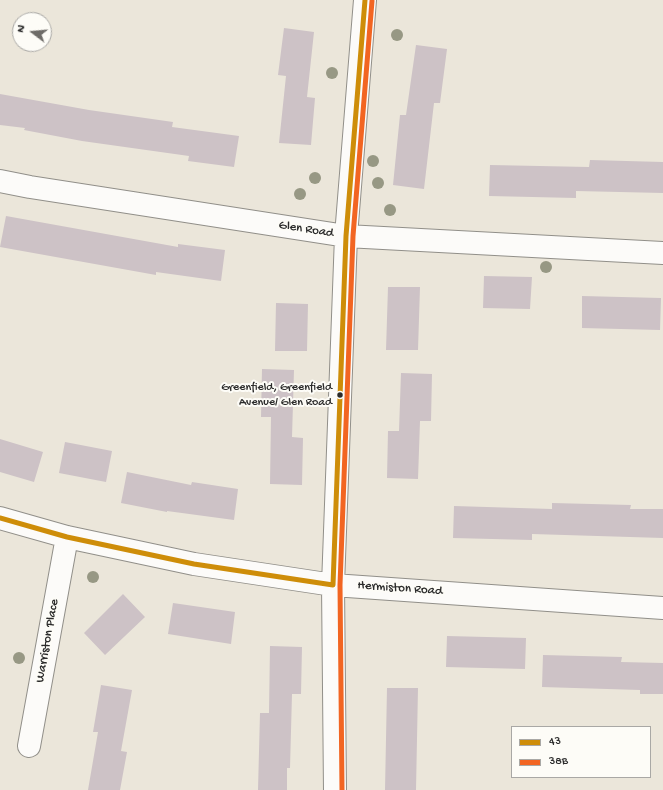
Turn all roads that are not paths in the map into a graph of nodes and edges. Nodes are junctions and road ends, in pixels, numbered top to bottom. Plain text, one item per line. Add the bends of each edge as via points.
1 (365, 0) edge
2 (0, 180) edge
3 (346, 236) junction
4 (663, 253) edge
5 (0, 518) edge
6 (67, 537) junction
7 (333, 584) junction
8 (663, 608) edge
9 (29, 746) dead end
10 (335, 790) edge

1 - 3 street
2 - 3 street, Glen Road via 30,187
3 - 4 street, Glen Road
3 - 7 street
5 - 6 street, Hermiston Road
6 - 7 street, Hermiston Road via 194,564
6 - 9 street, Warriston Place
7 - 8 street, Hermiston Road
7 - 10 street

